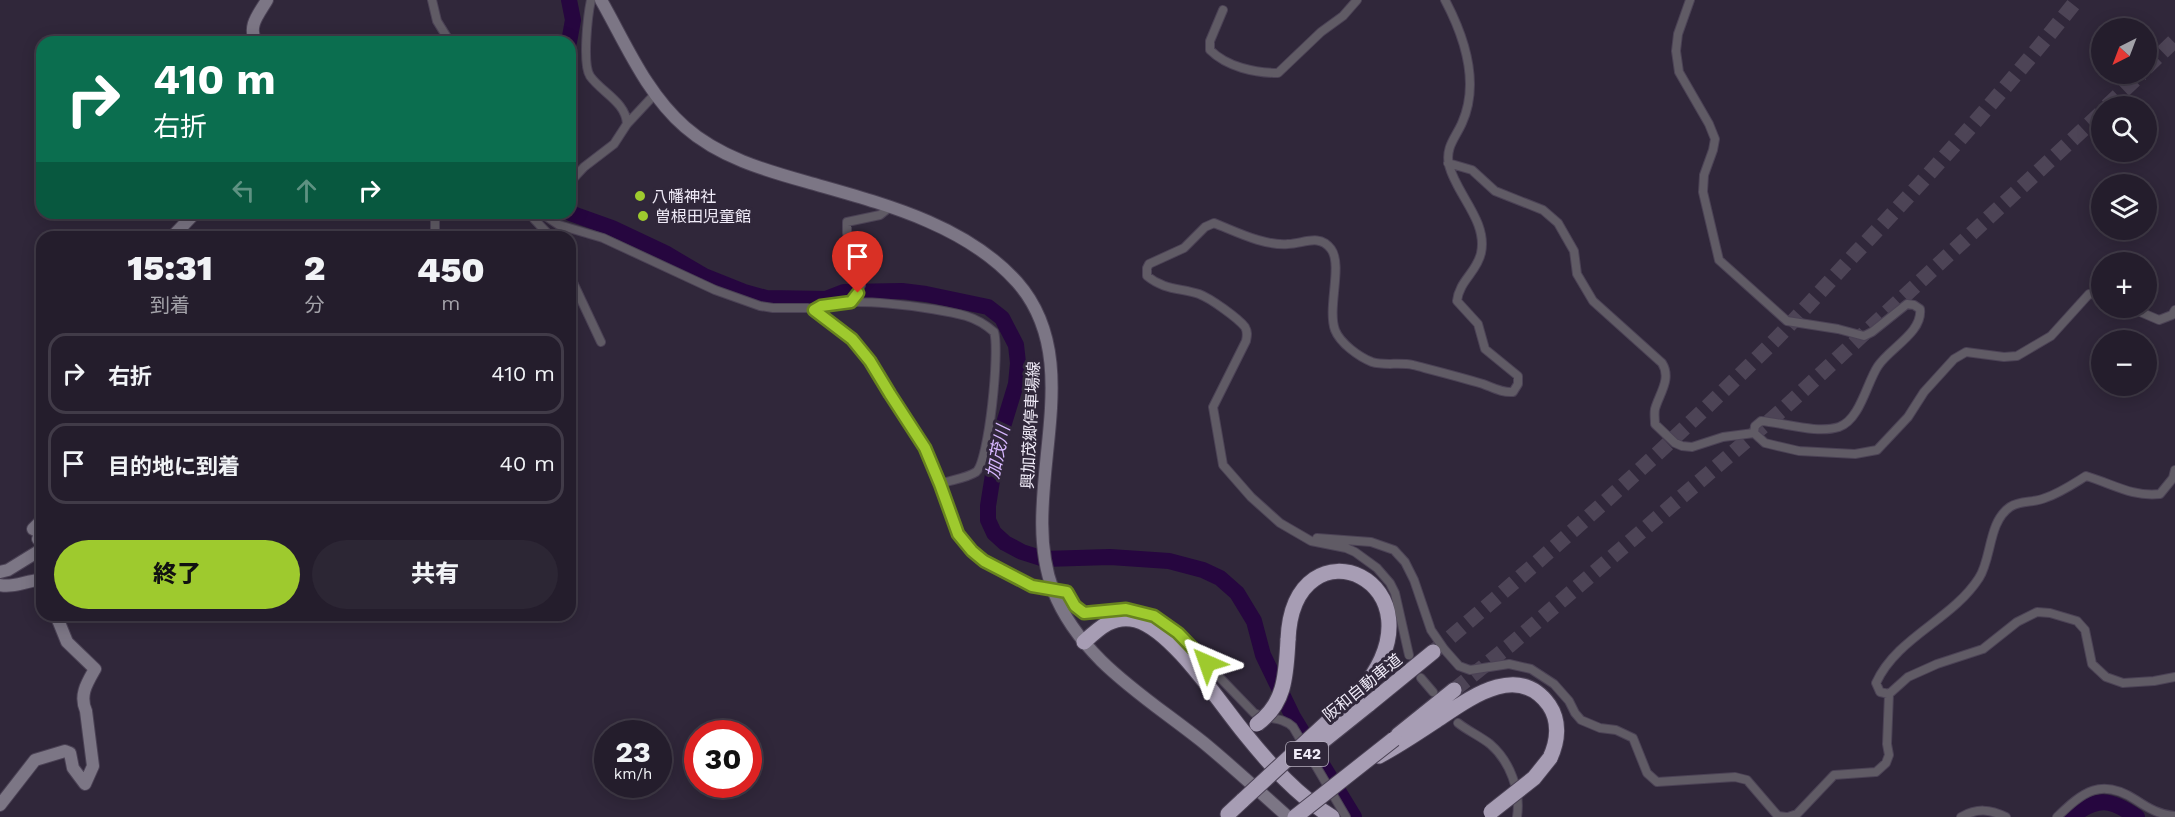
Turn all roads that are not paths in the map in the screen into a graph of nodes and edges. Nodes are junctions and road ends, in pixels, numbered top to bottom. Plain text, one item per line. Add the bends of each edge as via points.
1 (267, 0) edge
2 (432, 0) edge
3 (591, 0) edge
4 (602, 0) edge
5 (1357, 0) edge
6 (1445, 0) edge
7 (1690, 0) edge
8 (1224, 10) dead end
9 (253, 36) edge
10 (446, 36) edge
11 (655, 94) junction
12 (627, 124) junction
13 (1448, 163) junction
14 (576, 176) edge
15 (890, 207) junction
16 (189, 219) edge
17 (534, 219) edge
18 (550, 219) edge
19 (178, 231) edge
20 (545, 231) edge
21 (576, 289) edge
22 (2091, 294) edge
23 (851, 302) junction
24 (814, 310) junction
25 (2175, 310) edge
26 (2154, 318) edge
27 (601, 342) dead end
28 (1754, 433) junction
29 (2175, 471) edge
30 (940, 484) junction
31 (1305, 538) junction
32 (36, 553) edge
33 (0, 572) edge
34 (36, 581) edge
35 (0, 585) edge
36 (1054, 591) junction
37 (58, 621) edge
38 (1084, 642) junction
39 (1433, 652) tunnel mouth
40 (1410, 654) dead end
41 (2175, 677) edge
42 (1421, 678) dead end
43 (1454, 690) tunnel mouth
44 (1433, 692) dead end
45 (1889, 694) junction
46 (1458, 723) dead end
47 (1241, 729) junction
48 (1396, 743) junction
49 (1244, 801) junction
50 (0, 805) edge
51 (1228, 814) dead end
52 (1328, 814) edge
53 (1488, 815) edge
54 (2175, 816) edge
55 (1288, 817) edge
56 (1295, 817) edge
57 (1346, 817) edge
58 (1517, 817) edge
59 (1787, 817) edge
60 (1961, 817) edge
61 (2006, 817) edge
62 (2057, 817) edge

1 - 9 main road via 252,25
2 - 10 street via 437,21
3 - 12 street via 588,71 624,111
4 - 11 main road, 興加茂郷停車場線
5 - 8 street via 1278,73 1261,73 1229,63 1210,50 1210,40
6 - 13 street via 1467,57 1470,76 1469,101 1449,147
7 - 28 street via 1676,51 1679,72 1710,124 1714,139 1703,192 1719,260 1787,321 1864,336 1907,304 1920,309 1921,315 1918,325 1878,366 1858,409 1840,427 1819,430 1761,421
11 - 12 street
11 - 15 main road, 興加茂郷停車場線 via 686,128 730,156
12 - 14 street via 614,144
13 - 28 street via 1472,170 1495,191 1543,210 1558,223 1574,251 1577,274 1593,301 1665,369 1666,382 1655,410 1655,424 1675,443 1692,447
13 - 31 street via 1479,225 1481,238 1481,254 1458,290 1457,301 1478,324 1485,350 1518,376 1513,392 1400,363 1374,363 1355,353 1336,333 1332,322 1335,261 1331,249 1321,242 1307,239 1278,244 1214,223 1184,248 1147,268 1147,276 1157,285 1200,294 1244,326 1246,341 1213,406 1223,465 1280,523
15 - 23 street via 880,215 847,222 861,285
15 - 36 main road, 興加茂郷停車場線 via 936,225 990,257 1018,283 1038,315 1049,347 1051,371 1042,505 1043,546
16 - 19 main road
17 - 20 street
18 - 24 street via 760,306
21 - 27 street
22 - 28 street via 2051,336 2016,356 1966,352 1954,359 1877,450 1855,454 1798,451 1765,443
23 - 24 street
23 - 30 street via 938,310 968,317 994,332 997,354 991,424 980,465 974,473
24 - 30 street via 866,355 925,448
25 - 26 street via 2172,315
29 - 45 street via 2160,494 2144,496 2086,476 2043,499 2011,507 1997,525 1980,577 1957,605 1899,651 1882,670 1876,683 1880,692
30 - 36 street via 958,534 972,551 1032,586
31 - 40 street via 1354,552 1384,575 1400,607
31 - 59 street via 1364,541 1394,550 1414,580 1431,630 1459,666 1470,670 1517,665 1537,672 1561,692 1581,720 1633,738 1647,773 1657,782 1735,777 1747,780 1778,816
32 - 33 main road
34 - 35 main road
36 - 38 main road, 興加茂郷停車場線
36 - 57 street via 1067,592 1084,613 1136,610 1171,627 1254,713 1280,718 1293,727
37 - 50 main road via 67,642 95,669 84,687 83,703 93,766 85,784 73,768 70,753 35,760
38 - 47 highway via 1104,624 1115,620 1143,622 1183,656
38 - 55 main road, 興加茂郷停車場線 via 1120,678
39 - 49 highway, 阪和自動車道 / E42, bridge
41 - 45 street via 2123,683 2106,676 2092,664 2085,630 2076,621 2037,612 2017,622 1983,649 1908,677
42 - 44 street
43 - 48 highway, E42
45 - 59 street via 1886,763 1876,772 1834,775 1797,814
46 - 58 street via 1488,743 1505,762 1516,788
47 - 49 highway, bridge via 1257,724 1270,713 1281,694 1293,606 1309,582 1335,571 1353,573 1369,581 1385,602 1390,622 1381,662 1336,717
47 - 52 highway via 1285,780
48 - 53 highway, bridge via 1482,692 1516,686 1537,693 1551,709 1557,741 1550,758 1534,778
48 - 56 highway, E42, bridge
49 - 51 highway, 阪和自動車道 / E42
54 - 62 street via 2158,813 2123,792 2104,788 2084,794
60 - 61 street via 1986,810

